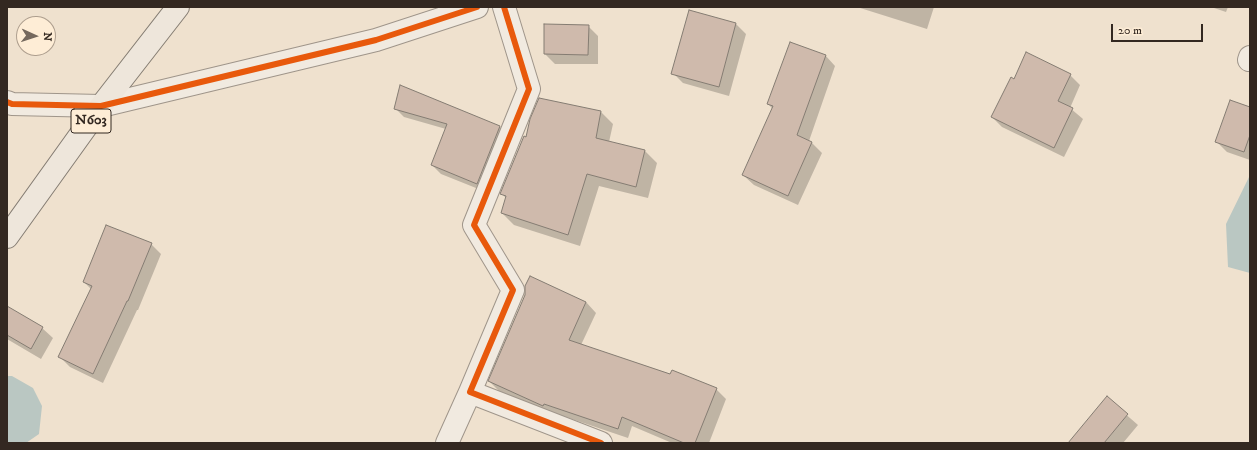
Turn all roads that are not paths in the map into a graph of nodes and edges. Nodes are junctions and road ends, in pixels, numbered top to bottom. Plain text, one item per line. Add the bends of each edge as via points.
1 (178, 7) edge
2 (477, 7) edge
3 (504, 7) edge
4 (7, 102) edge
5 (101, 106) junction
6 (7, 236) edge
7 (470, 392) junction
8 (447, 443) edge
9 (601, 443) edge

1 - 5 highway, N603
2 - 5 street via 376,40
3 - 7 street via 529,89 474,225 513,290
4 - 5 street
5 - 6 highway, N603
7 - 8 street
7 - 9 street

